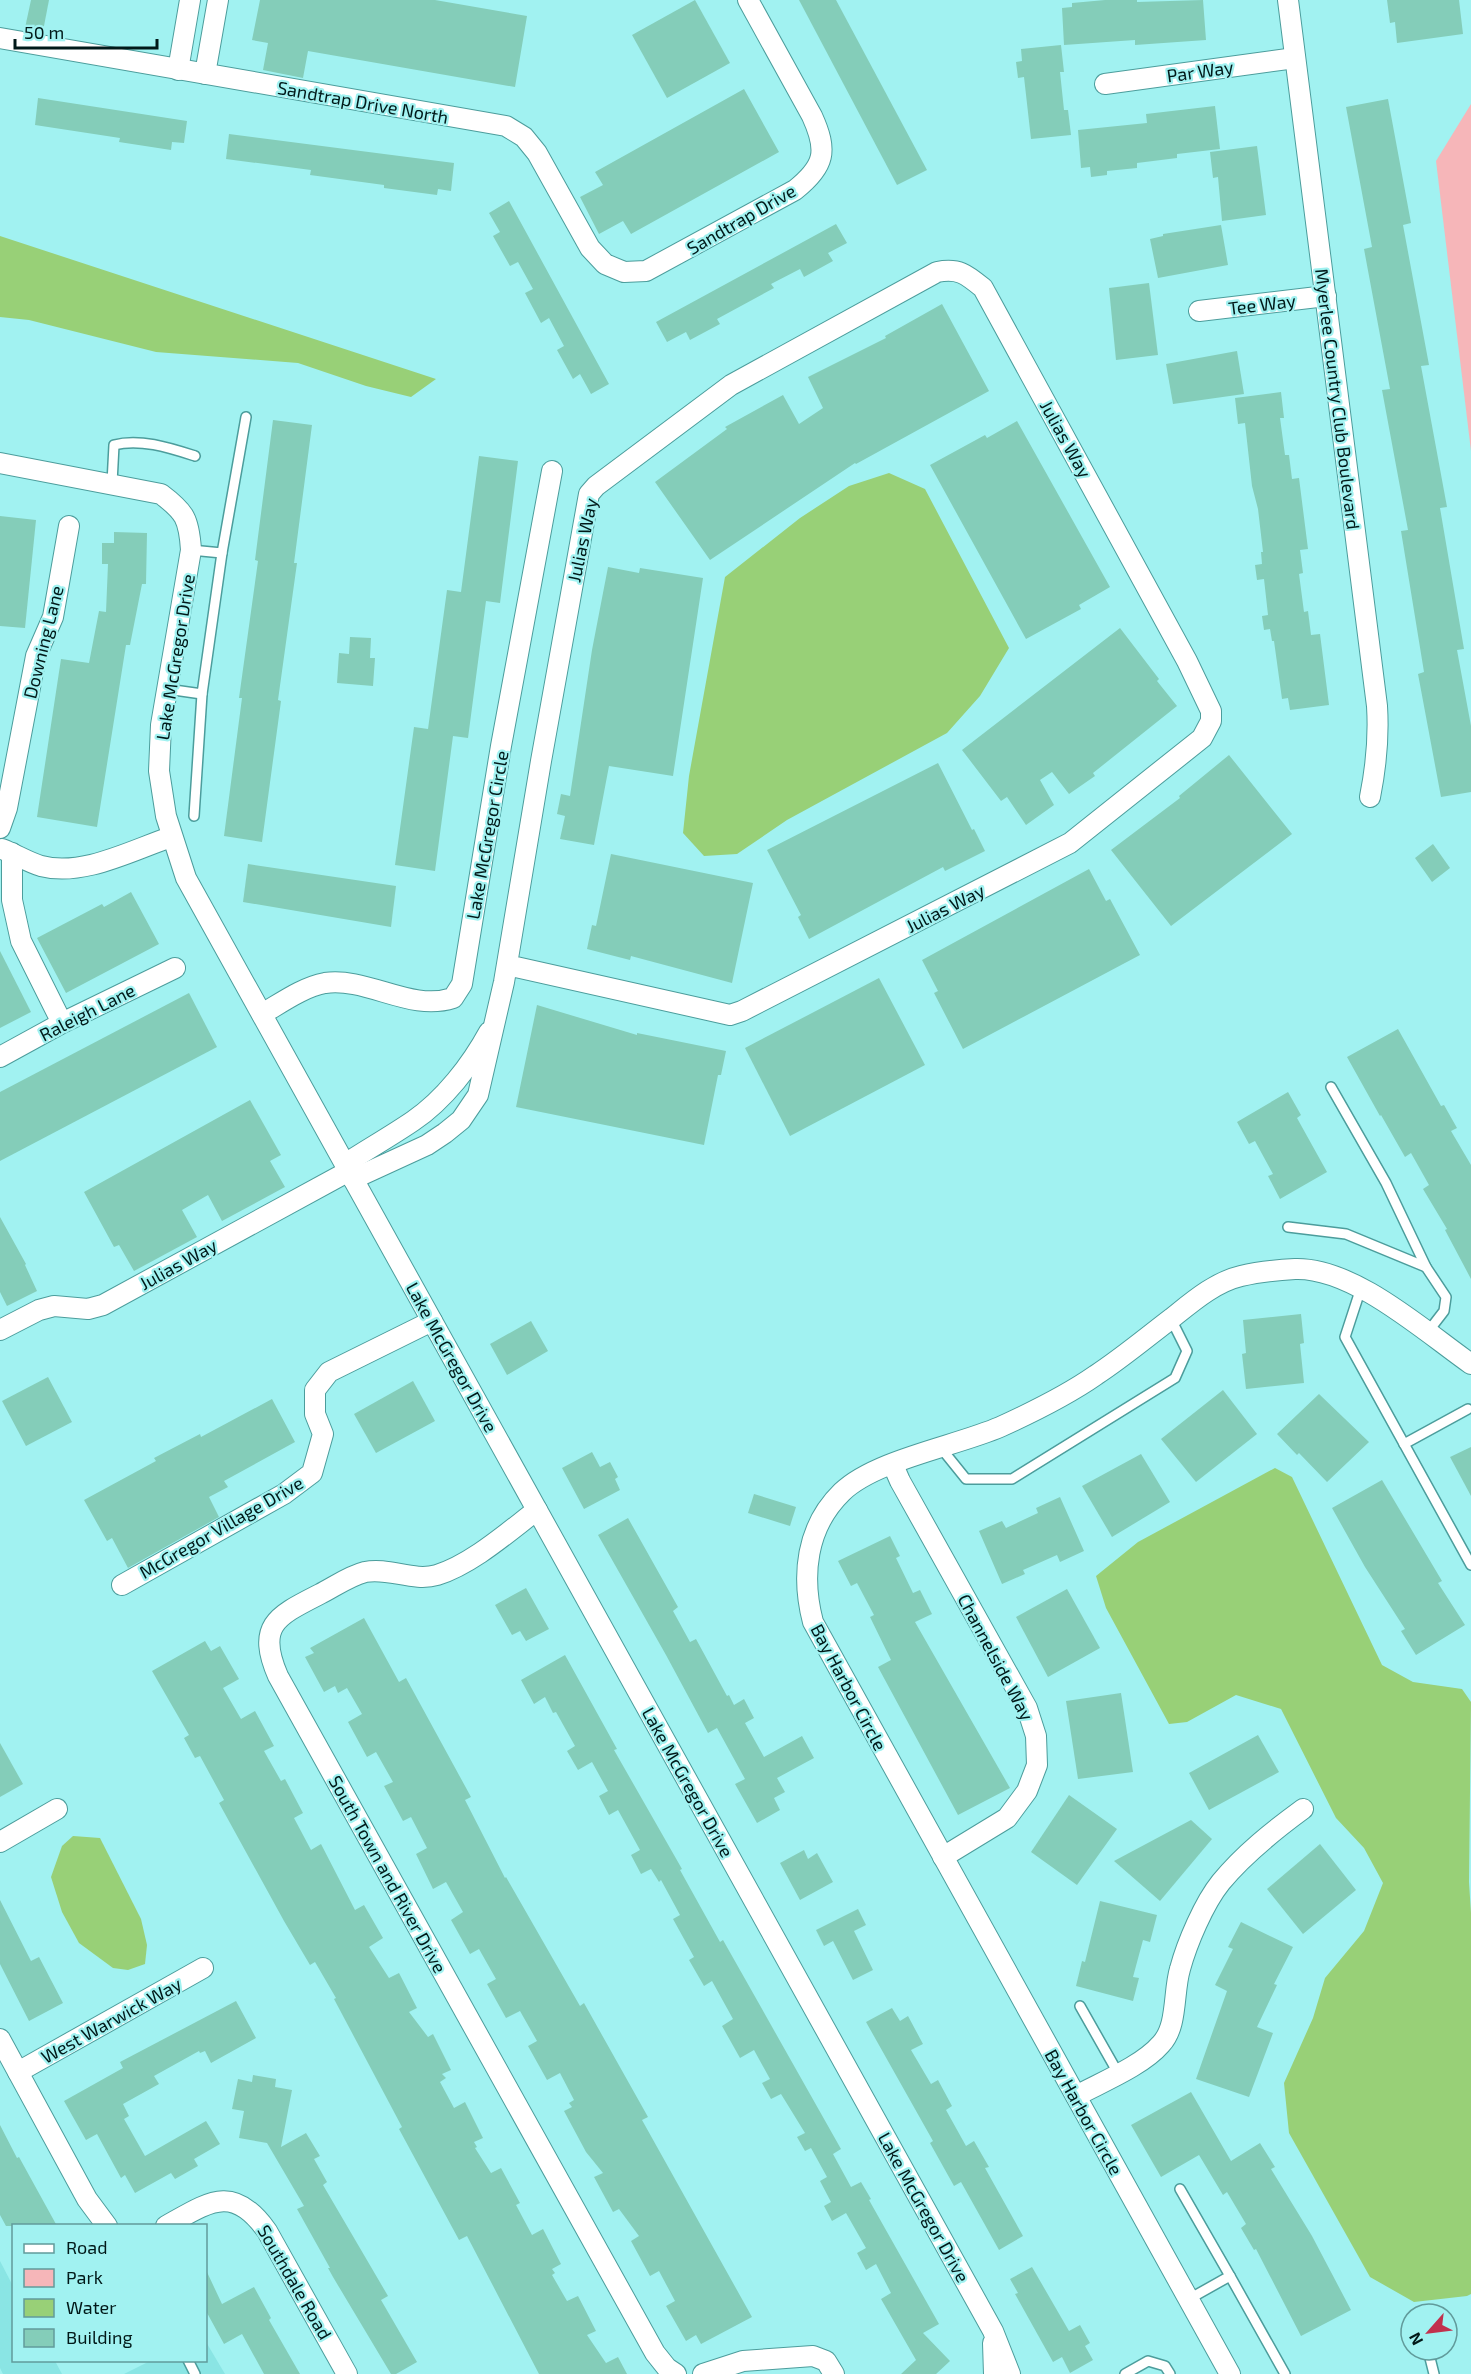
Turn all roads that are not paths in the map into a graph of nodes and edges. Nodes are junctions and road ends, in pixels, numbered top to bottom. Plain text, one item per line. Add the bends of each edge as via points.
1 (190, 0) edge
2 (218, 0) edge
3 (748, 0) edge
4 (1288, 0) edge
5 (0, 38) edge
6 (1295, 58) junction
7 (178, 70) junction
8 (205, 74) junction
9 (1105, 84) dead end
10 (653, 268) joint
11 (1326, 296) junction
12 (1199, 311) dead end
13 (246, 417) dead end
14 (195, 456) dead end
15 (0, 463) edge
16 (552, 471) dead end
17 (112, 483) junction
18 (69, 526) dead end
19 (191, 550) junction
20 (222, 553) junction
21 (167, 689) junction
22 (202, 694) junction
23 (1370, 797) dead end
24 (194, 816) dead end
25 (0, 828) edge
26 (171, 837) junction
27 (6, 850) edge
28 (507, 965) junction
29 (175, 968) dead end
30 (262, 1014) junction
31 (495, 1022) junction
32 (62, 1023) junction
33 (0, 1057) edge
34 (1331, 1087) dead end
35 (349, 1171) junction
36 (1288, 1227) dead end
37 (1426, 1267) junction
38 (1361, 1288) junction
39 (1171, 1319) junction
40 (432, 1321) junction
41 (0, 1330) edge
42 (1427, 1333) junction
43 (1471, 1364) edge
44 (1468, 1409) dead end
45 (1404, 1444) junction
46 (941, 1448) junction
47 (893, 1465) junction
48 (537, 1510) junction
49 (1471, 1565) edge
50 (122, 1585) dead end
51 (57, 1809) dead end
52 (1303, 1809) dead end
53 (0, 1842) edge
54 (943, 1857) junction
55 (203, 1968) dead end
56 (1080, 2006) dead end
57 (0, 2039) edge
58 (18, 2072) junction
59 (1118, 2073) junction
60 (1076, 2096) junction
61 (1180, 2189) dead end
62 (106, 2224) edge
63 (170, 2224) edge
64 (1230, 2276) junction
65 (1189, 2299) junction
66 (993, 2331) junction
67 (743, 2361) junction
68 (346, 2374) edge
69 (676, 2374) edge
70 (703, 2374) edge
71 (768, 2374) edge
72 (834, 2374) edge
73 (994, 2374) edge
74 (1010, 2374) edge
75 (1125, 2374) edge
76 (1170, 2374) edge
77 (1230, 2374) edge
78 (1285, 2374) edge

1 - 7 street
2 - 8 street
3 - 10 street, Sandtrap Drive via 812,116 821,135 822,156 812,176 795,190
4 - 6 street, Myerlee Country Club Boulevard
5 - 7 street, Sandtrap Drive North
6 - 9 street, Par Way
6 - 11 street, Myerlee Country Club Boulevard
7 - 8 street, Sandtrap Drive North
8 - 10 street, Sandtrap Drive North via 506,126 524,137 537,153 590,248 605,264 624,272
11 - 12 street, Tee Way
11 - 23 street, Myerlee Country Club Boulevard via 1377,706 1376,771
13 - 20 lane
14 - 17 lane via 158,446 114,445
15 - 17 street, Lake McGregor Drive
16 - 30 street, Lake McGregor Circle via 462,984 453,998 439,1003 327,983
17 - 19 street, Lake McGregor Drive via 161,494 178,507 189,526
18 - 25 street, Downing Lane via 53,617 36,656
19 - 20 lane
19 - 21 street, Lake McGregor Drive
20 - 22 lane
21 - 22 lane
21 - 26 street, Lake McGregor Drive via 159,771
22 - 24 lane
26 - 27 street via 86,866 63,868 41,866
26 - 30 street, Lake McGregor Drive via 196,900
27 - 32 street via 21,941
28 - 28 street, Julias Way via 589,494 731,385 937,272 954,269 970,277 983,288 1188,661 1211,711 1211,721 1202,738 1070,843 730,1015
28 - 31 street, Julias Way
29 - 32 street, Raleigh Lane
30 - 35 street, Lake McGregor Drive
31 - 35 street, Julias Way via 458,1077 430,1108
31 - 35 street, Julias Way via 478,1095 461,1120 427,1145
32 - 33 street, Raleigh Lane
34 - 37 lane via 1386,1183
35 - 40 street, Lake McGregor Drive
35 - 41 street, Julias Way via 103,1305 88,1310 54,1306
36 - 37 lane via 1346,1234
37 - 42 lane via 1446,1298 1444,1311
38 - 39 street, Bay Harbor Circle via 1322,1272 1296,1269 1239,1276 1218,1285
38 - 42 street, Bay Harbor Circle
38 - 45 lane via 1345,1337
39 - 46 street, Bay Harbor Circle via 1069,1392 999,1427
39 - 46 lane via 1187,1351 1175,1378 1012,1479 966,1479
40 - 48 street, Lake McGregor Drive
40 - 50 street, McGregor Village Drive via 329,1372 315,1390 315,1414 323,1434 312,1473 284,1494
42 - 43 street, Bay Harbor Circle
44 - 45 lane
45 - 49 lane
46 - 47 street, Bay Harbor Circle
47 - 54 street, Bay Harbor Circle via 853,1483 829,1508 809,1551 806,1598 824,1645
47 - 54 street, Channelside Way via 1027,1708 1036,1736 1037,1765 1027,1791 1007,1818
48 - 66 street, Lake McGregor Drive
48 - 69 street, South Town and River Drive via 445,1572 412,1577 365,1572 344,1582 278,1618 268,1648 278,1676 655,2353
51 - 53 street
52 - 59 street via 1245,1856 1220,1884 1180,1969 1171,2024 1163,2042 1148,2056
54 - 60 street, Bay Harbor Circle
55 - 58 street, West Warwick Way
56 - 59 lane
57 - 58 street
58 - 62 street via 87,2199
59 - 60 street
60 - 65 street, Bay Harbor Circle
61 - 64 lane
63 - 68 street, Southdale Road via 218,2200 238,2203 255,2214
64 - 65 lane
64 - 78 lane
65 - 77 street, Bay Harbor Circle
66 - 73 street, Lake McGregor Drive
66 - 74 street, Lake McGregor Drive
67 - 70 street
67 - 71 street
67 - 72 street via 813,2356 826,2361
75 - 76 lane via 1148,2361 1165,2366

